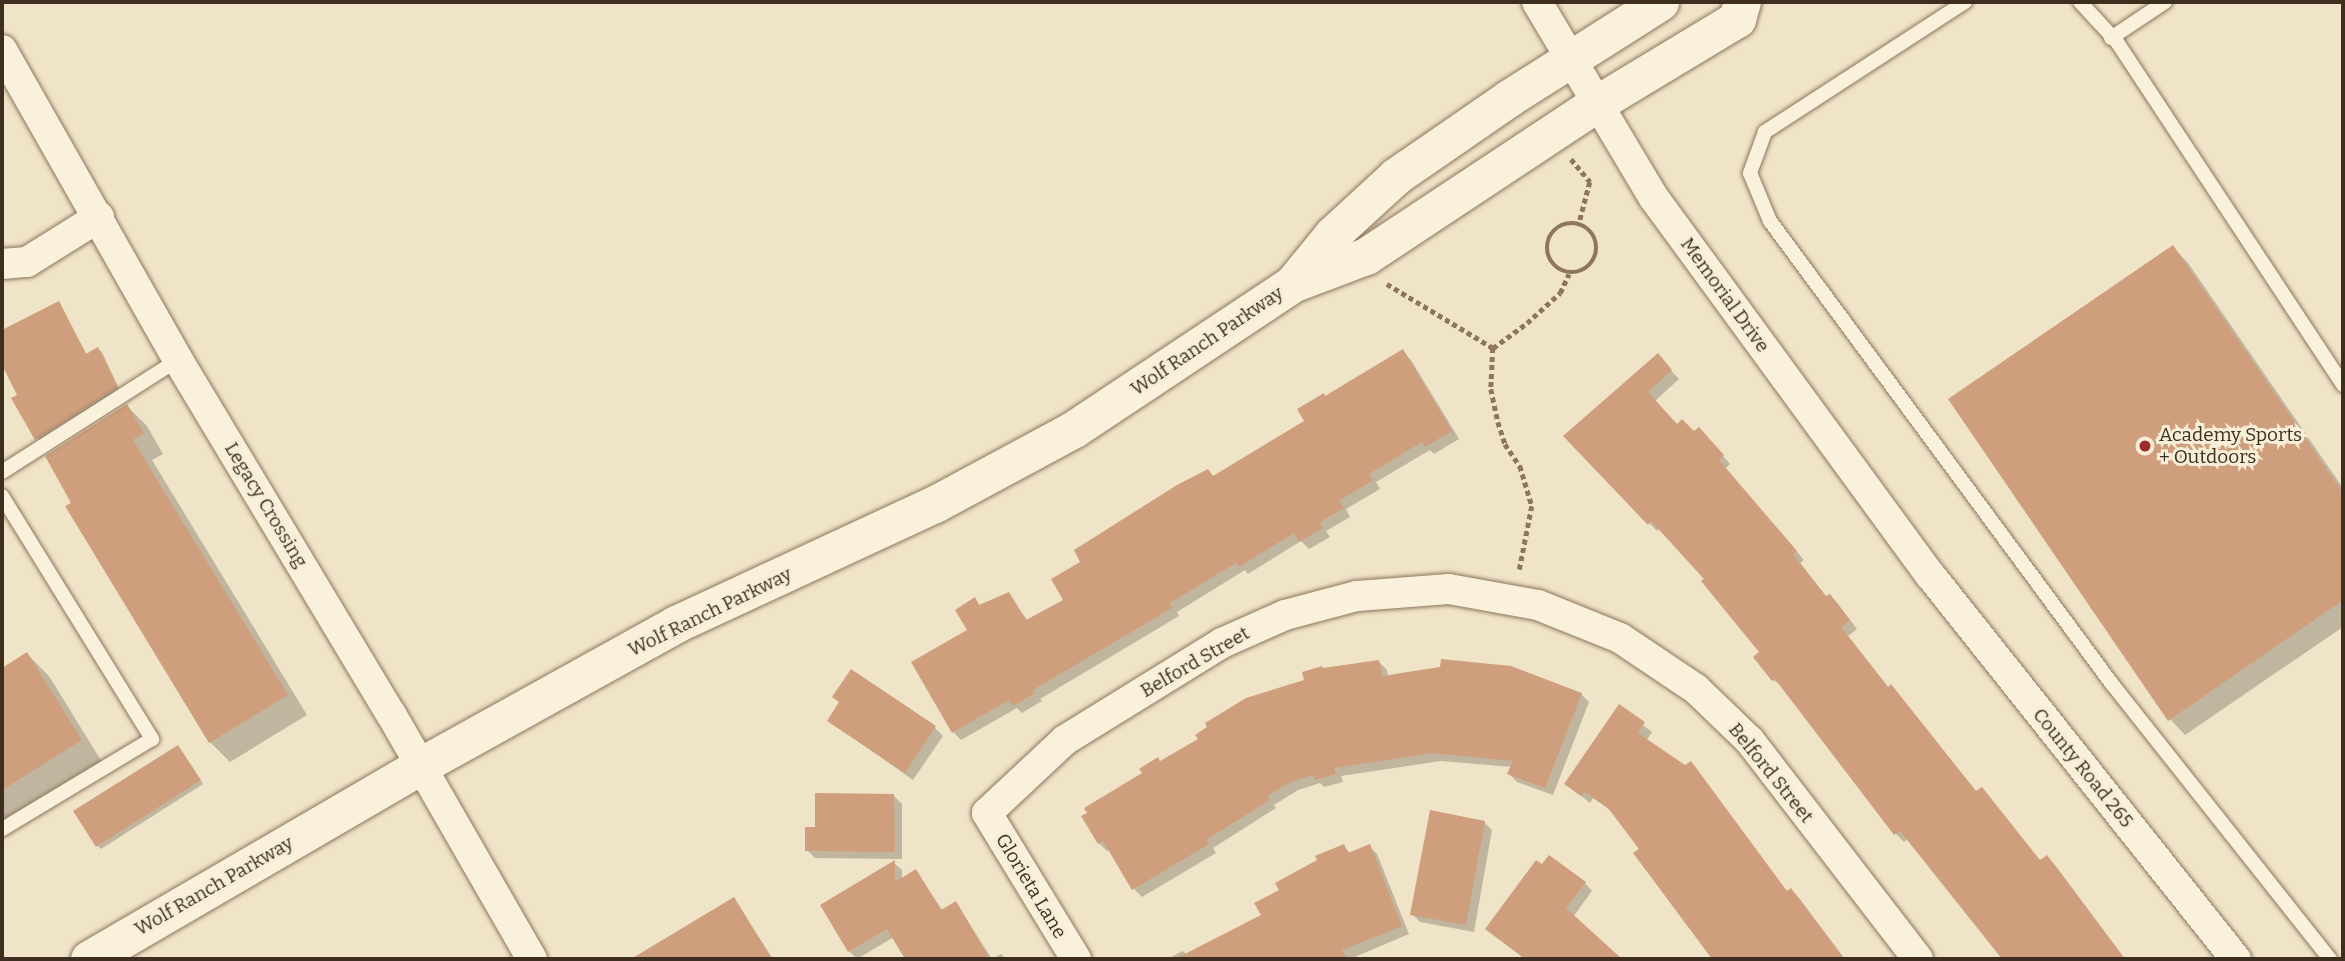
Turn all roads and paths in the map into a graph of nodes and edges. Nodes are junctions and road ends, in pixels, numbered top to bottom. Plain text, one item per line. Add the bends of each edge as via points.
1 (1537, 2) edge
2 (1660, 2) edge
3 (1742, 2) edge
4 (1965, 2) edge
5 (2080, 2) edge
6 (2155, 4) edge
7 (2111, 38) junction
8 (2, 50) edge
9 (1570, 59) junction
10 (1596, 104) junction
11 (1566, 153) dead end
12 (99, 217) junction
13 (1579, 224) junction
14 (2, 264) edge
15 (1569, 274) junction
16 (1292, 284) junction
17 (1387, 284) dead end
18 (1493, 348) junction
19 (178, 360) junction
20 (2343, 385) edge
21 (2, 472) edge
22 (2, 496) edge
23 (1519, 572) dead end
24 (1931, 576) joint
25 (420, 766) junction
26 (986, 813) joint
27 (2, 829) edge
28 (89, 959) edge
29 (532, 959) edge
30 (1076, 959) edge
31 (1918, 959) edge
32 (2236, 959) edge
33 (2330, 959) edge

1 - 9 street, Memorial Drive
2 - 9 street, Wolf Ranch Parkway
3 - 10 street, Wolf Ranch Parkway via 1737,19
4 - 33 lane via 1765,132 1750,173 1778,232 2112,684
5 - 7 lane
6 - 7 lane
7 - 20 lane
8 - 12 street, Legacy Crossing
9 - 10 street, Memorial Drive
9 - 16 street, Wolf Ranch Parkway via 1396,176 1333,234
10 - 16 street, Wolf Ranch Parkway via 1366,256
10 - 24 street, Memorial Drive via 1654,198
11 - 13 path via 1590,182
12 - 14 street via 27,262
12 - 19 street, Legacy Crossing
13 - 15 path via 1593,233 1598,250 1591,266
13 - 15 path via 1556,228 1547,241 1552,264
15 - 18 path via 1560,293
16 - 25 street, Wolf Ranch Parkway via 1074,429 936,504 676,624
17 - 18 path
18 - 23 path via 1491,389 1498,422 1505,444 1520,466 1532,506
19 - 21 lane
19 - 25 street, Legacy Crossing
22 - 27 lane via 152,739
24 - 32 street, County Road 265
25 - 28 street, Wolf Ranch Parkway
25 - 29 street, Legacy Crossing
26 - 30 street, Glorieta Lane
26 - 31 street, Belford Street via 1065,740 1222,643 1285,615 1357,596 1448,589 1538,605 1620,638 1696,689 1750,741

